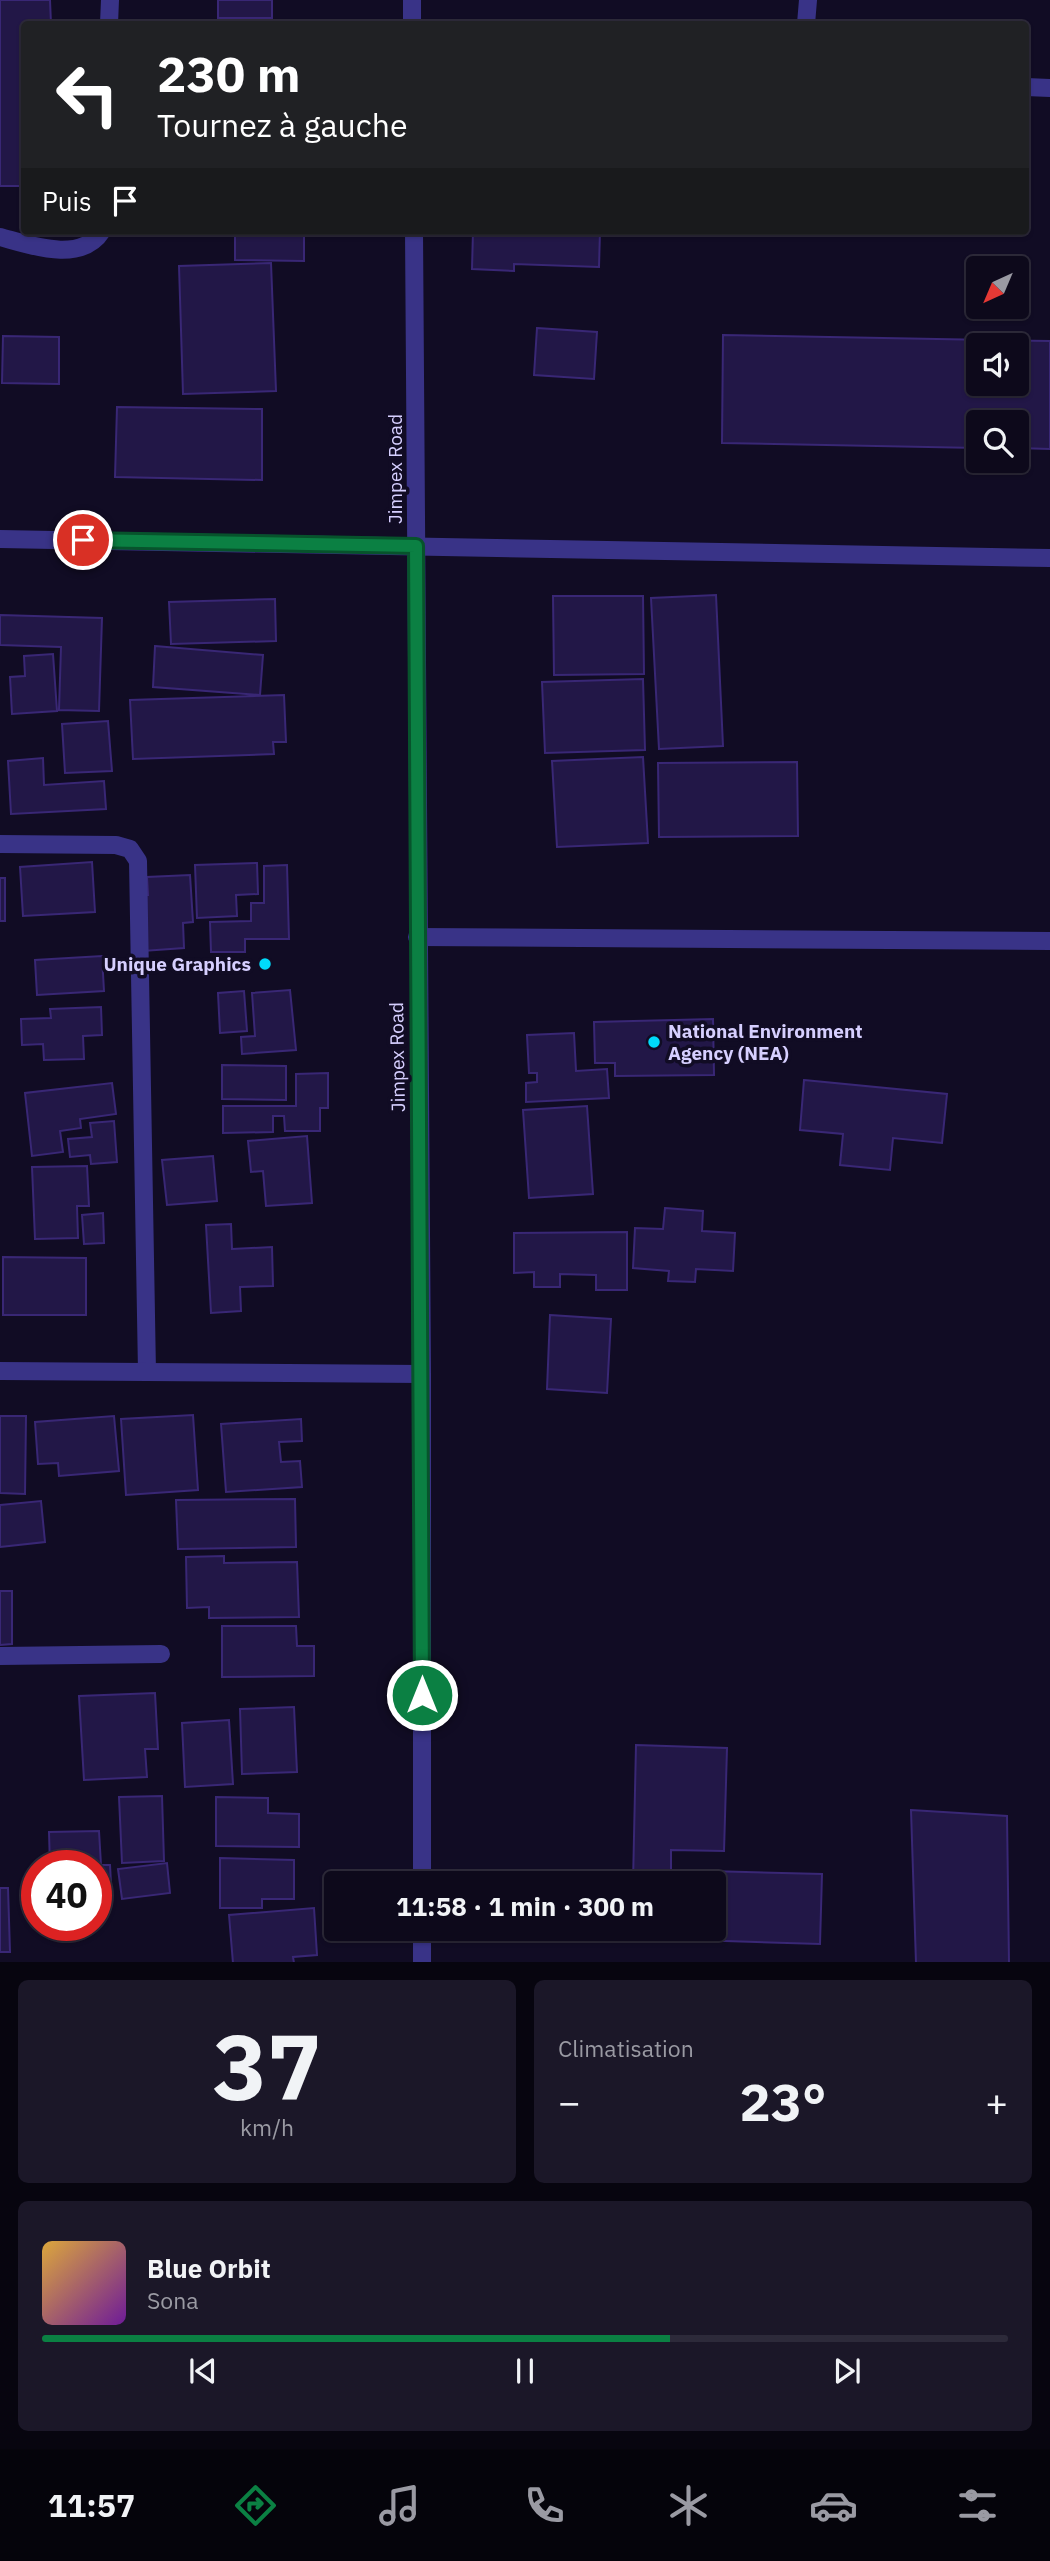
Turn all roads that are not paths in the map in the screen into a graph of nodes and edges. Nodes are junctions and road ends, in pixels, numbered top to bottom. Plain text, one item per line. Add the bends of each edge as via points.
1 (110, 0) edge
2 (412, 0) edge
3 (808, 0) edge
4 (109, 21) edge
5 (412, 21) edge
6 (806, 21) edge
7 (1029, 87) edge
8 (1050, 88) edge
9 (99, 235) edge
10 (414, 235) edge
11 (0, 237) edge
12 (0, 539) edge
13 (416, 546) junction
14 (1050, 558) edge
15 (0, 844) edge
16 (417, 937) junction
17 (1050, 941) edge
18 (0, 1371) edge
19 (146, 1372) junction
20 (422, 1374) junction
21 (161, 1654) dead end
22 (0, 1656) edge
23 (422, 1871) edge
24 (422, 1941) edge
25 (422, 1962) edge

1 - 4 street
2 - 5 street
3 - 6 street
7 - 8 street
9 - 11 street via 79,249 42,248
10 - 13 street, Jimpex Road
12 - 13 street
13 - 14 street
13 - 16 street, Jimpex Road
15 - 19 street via 116,845 130,849 138,861
16 - 17 street
16 - 20 street, Jimpex Road
18 - 19 street
19 - 20 street
20 - 23 street, Jimpex Road
21 - 22 street
24 - 25 street

